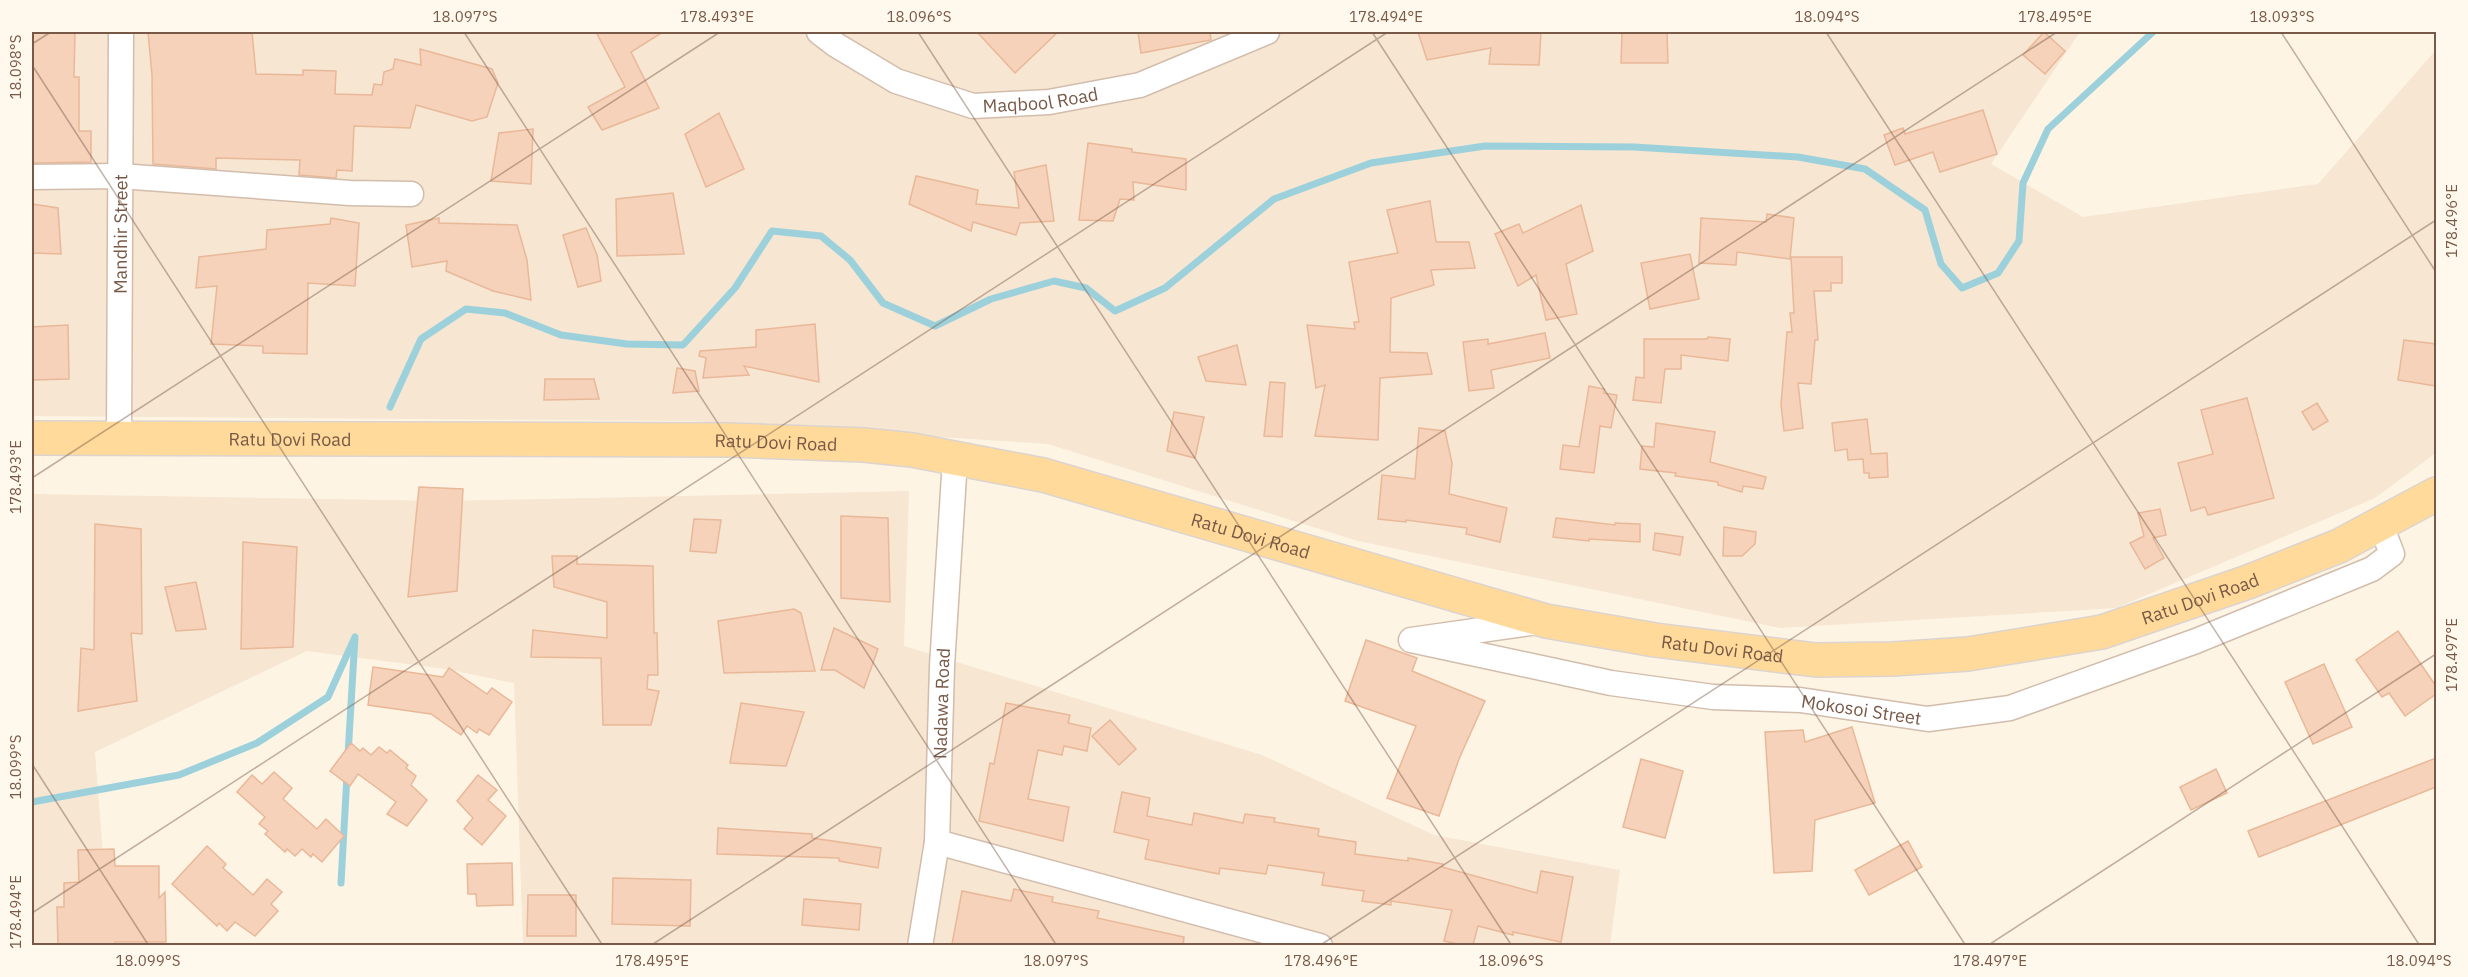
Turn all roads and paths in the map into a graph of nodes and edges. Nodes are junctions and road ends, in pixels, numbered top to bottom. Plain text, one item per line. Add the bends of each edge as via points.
1 (121, 32) edge
2 (819, 32) edge
3 (1267, 32) edge
4 (120, 176) junction
5 (32, 177) edge
6 (411, 194) dead end
7 (32, 438) edge
8 (119, 438) junction
9 (956, 459) junction
10 (2436, 494) edge
11 (2381, 525) junction
12 (1546, 621) junction
13 (936, 842) junction
14 (920, 945) edge
15 (1320, 945) edge

1 - 4 street, Mandhir Street
2 - 3 street, Maqbool Road via 896,81 973,106 1049,102 1140,85
4 - 5 street
4 - 6 street
4 - 8 street, Mandhir Street
7 - 8 main road, Ratu Dovi Road
8 - 9 main road, Ratu Dovi Road via 729,440 864,445
9 - 12 main road, Ratu Dovi Road via 1043,475
9 - 13 street, Nadawa Road via 942,666
10 - 11 main road, Ratu Dovi Road
11 - 12 main road, Ratu Dovi Road via 2248,582 2102,632 1968,654 1816,660 1655,640
11 - 12 street, Mokosoi Street via 2392,554 2372,569 2196,641 2010,708 1929,719 1800,700 1713,697 1611,683 1411,640
13 - 14 street, Nadawa Road
13 - 15 street

